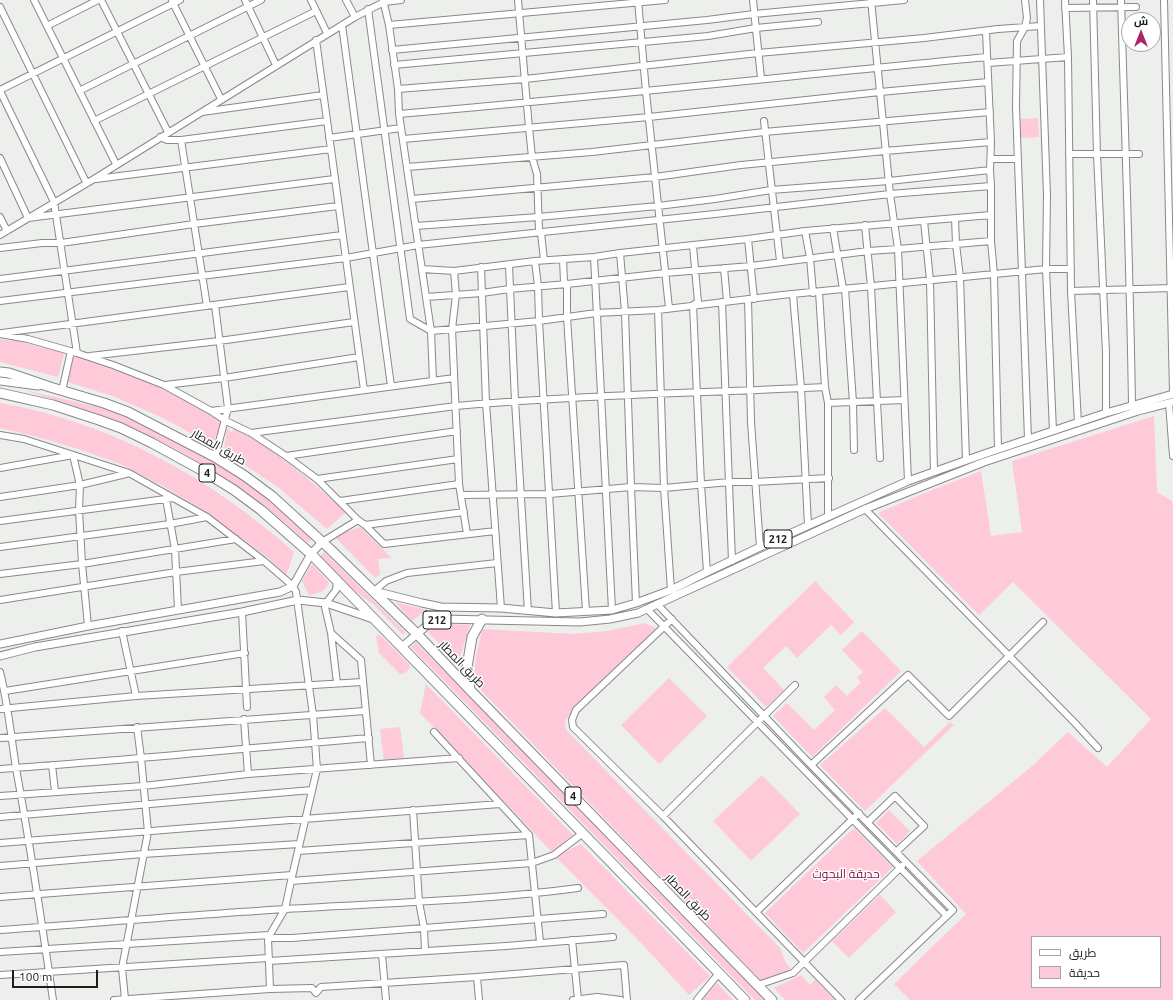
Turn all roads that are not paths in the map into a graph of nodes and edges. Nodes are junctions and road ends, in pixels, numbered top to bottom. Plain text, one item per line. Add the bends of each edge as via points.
1 (34, 0) edge
2 (100, 0) edge
3 (180, 0) edge
4 (245, 0) edge
5 (261, 0) edge
6 (311, 0) edge
7 (346, 0) edge
8 (401, 0) edge
9 (518, 0) edge
10 (665, 0) edge
11 (753, 0) edge
12 (904, 0) edge
13 (1025, 0) edge
14 (1040, 0) edge
15 (1065, 0) edge
16 (1093, 0) edge
17 (1121, 0) edge
18 (1164, 0) edge
19 (384, 1) edge
20 (871, 1) edge
21 (172, 2) edge
22 (638, 2) edge
23 (248, 6) junction
24 (0, 7) edge
25 (1094, 7) junction
26 (1122, 7) junction
27 (1136, 7) dead end
28 (1065, 8) junction
29 (368, 9) junction
30 (316, 11) junction
31 (519, 14) junction
32 (754, 14) junction
33 (355, 17) junction
34 (818, 22) dead end
35 (342, 25) junction
36 (47, 26) junction
37 (389, 26) junction
38 (640, 26) junction
39 (1040, 26) junction
40 (1025, 27) junction
41 (756, 28) junction
42 (117, 32) junction
43 (986, 32) junction
44 (327, 33) junction
45 (189, 36) junction
46 (263, 37) junction
47 (521, 38) junction
48 (316, 40) junction
49 (642, 41) junction
50 (875, 41) junction
51 (392, 50) junction
52 (522, 52) junction
53 (758, 53) junction
54 (1068, 57) junction
55 (63, 58) junction
56 (1043, 59) junction
57 (988, 60) junction
58 (1016, 61) junction
59 (133, 64) junction
60 (276, 65) junction
61 (394, 65) junction
62 (205, 66) junction
63 (644, 67) junction
64 (877, 67) junction
65 (33, 74) junction
66 (761, 78) junction
67 (525, 79) junction
68 (988, 82) junction
69 (398, 89) junction
70 (0, 90) edge
71 (80, 91) junction
72 (646, 92) junction
73 (880, 92) junction
74 (148, 94) junction
75 (323, 95) junction
76 (221, 99) junction
77 (526, 103) junction
78 (200, 112) junction
79 (990, 112) junction
80 (399, 114) junction
81 (649, 117) junction
82 (94, 121) junction
83 (327, 121) junction
84 (764, 121) dead end
85 (883, 121) junction
86 (401, 128) junction
87 (529, 128) junction
88 (384, 131) junction
89 (168, 132) junction
90 (764, 132) junction
91 (356, 135) junction
92 (160, 137) junction
93 (329, 138) junction
94 (403, 139) junction
95 (181, 140) junction
96 (991, 142) junction
97 (652, 145) junction
98 (331, 149) junction
99 (886, 151) junction
100 (1069, 154) junction
101 (1097, 154) junction
102 (1126, 154) junction
103 (1139, 154) dead end
104 (532, 157) junction
105 (0, 158) edge
106 (990, 159) junction
107 (1017, 159) junction
108 (768, 162) junction
109 (116, 164) junction
110 (407, 167) junction
111 (186, 168) junction
112 (990, 170) junction
113 (655, 177) junction
114 (94, 179) junction
115 (334, 179) junction
116 (889, 181) junction
117 (86, 182) junction
118 (991, 186) junction
119 (537, 187) junction
120 (771, 190) junction
121 (890, 194) junction
122 (190, 197) junction
123 (412, 199) junction
124 (54, 202) junction
125 (338, 206) junction
126 (658, 206) junction
127 (773, 207) junction
128 (56, 214) junction
129 (991, 215) junction
130 (0, 217) edge
131 (538, 217) junction
132 (28, 218) junction
133 (955, 218) junction
134 (660, 220) junction
135 (924, 221) junction
136 (894, 223) junction
137 (194, 224) junction
138 (865, 225) junction
139 (416, 226) junction
140 (833, 228) junction
141 (7, 231) junction
142 (805, 231) junction
143 (541, 232) junction
144 (776, 234) junction
145 (0, 235) edge
146 (342, 235) junction
147 (748, 240) junction
148 (991, 241) junction
149 (61, 244) junction
150 (418, 244) junction
151 (956, 244) junction
152 (693, 246) junction
153 (928, 247) junction
154 (0, 248) edge
155 (400, 248) junction
156 (663, 248) junction
157 (898, 249) junction
158 (868, 251) junction
159 (372, 252) junction
160 (620, 252) junction
161 (199, 254) junction
162 (837, 255) junction
163 (594, 257) junction
164 (346, 258) junction
165 (564, 258) junction
166 (810, 258) junction
167 (544, 260) junction
168 (536, 261) junction
169 (780, 261) junction
170 (509, 265) junction
171 (751, 266) junction
172 (481, 267) junction
173 (724, 268) junction
174 (422, 269) junction
175 (1046, 269) junction
176 (1071, 269) junction
177 (694, 270) junction
178 (65, 271) junction
179 (454, 271) junction
180 (1021, 272) junction
181 (665, 273) junction
182 (994, 274) junction
183 (202, 276) junction
184 (960, 277) junction
185 (622, 278) junction
186 (0, 279) edge
187 (930, 280) junction
188 (594, 281) junction
189 (900, 283) junction
190 (567, 284) junction
191 (538, 286) junction
192 (349, 287) junction
193 (871, 287) junction
194 (1171, 288) junction
195 (509, 289) junction
196 (1131, 289) junction
197 (844, 290) junction
198 (1103, 290) junction
199 (1072, 291) junction
200 (816, 292) junction
201 (68, 293) junction
202 (482, 293) junction
203 (456, 295) junction
204 (793, 295) junction
205 (426, 297) junction
206 (751, 299) junction
207 (0, 302) edge
208 (724, 302) junction
209 (215, 305) junction
210 (693, 305) junction
211 (207, 306) junction
212 (669, 308) junction
213 (658, 310) junction
214 (625, 312) junction
215 (596, 313) junction
216 (567, 317) junction
217 (539, 321) junction
218 (354, 322) junction
219 (73, 323) junction
220 (512, 323) junction
221 (484, 325) junction
222 (452, 329) junction
223 (431, 331) junction
224 (0, 334) edge
225 (219, 341) junction
226 (74, 352) junction
227 (88, 356) junction
228 (359, 357) junction
229 (0, 372) edge
230 (224, 378) junction
231 (454, 378) junction
232 (433, 380) junction
233 (0, 381) edge
234 (164, 385) junction
235 (391, 386) junction
236 (50, 387) junction
237 (825, 387) junction
238 (801, 388) junction
239 (364, 390) junction
240 (750, 390) junction
241 (62, 391) junction
242 (696, 392) junction
243 (726, 392) junction
244 (0, 393) edge
245 (661, 393) junction
246 (1173, 393) edge
247 (628, 396) junction
248 (601, 397) junction
249 (572, 398) junction
250 (543, 400) junction
251 (877, 400) junction
252 (904, 400) junction
253 (515, 401) junction
254 (853, 402) junction
255 (486, 403) junction
256 (828, 403) junction
257 (1171, 403) edge
258 (1132, 405) junction
259 (456, 406) junction
260 (228, 408) junction
261 (212, 411) junction
262 (1106, 413) junction
263 (226, 421) junction
264 (1078, 423) junction
265 (457, 431) junction
266 (1053, 431) junction
267 (251, 433) junction
268 (0, 435) edge
269 (10, 436) junction
270 (0, 438) edge
271 (1028, 439) junction
272 (998, 449) junction
273 (854, 450) dead end
274 (73, 455) junction
275 (286, 456) junction
276 (1173, 456) edge
277 (215, 457) junction
278 (880, 458) dead end
279 (458, 459) junction
280 (966, 460) junction
281 (0, 468) edge
282 (934, 472) junction
283 (129, 473) junction
284 (829, 478) junction
285 (317, 479) junction
286 (806, 479) junction
287 (908, 481) junction
288 (729, 482) junction
289 (754, 482) junction
290 (460, 484) junction
291 (701, 484) junction
292 (80, 485) junction
293 (631, 487) junction
294 (664, 488) junction
295 (607, 490) junction
296 (578, 491) junction
297 (521, 494) junction
298 (550, 494) junction
299 (462, 495) junction
300 (493, 495) junction
301 (0, 497) edge
302 (173, 498) junction
303 (166, 499) junction
304 (340, 501) junction
305 (865, 509) junction
306 (79, 510) junction
307 (464, 512) junction
308 (828, 516) junction
309 (207, 517) junction
310 (358, 520) junction
311 (0, 521) edge
312 (170, 524) junction
313 (365, 525) junction
314 (808, 525) junction
315 (495, 531) junction
316 (467, 534) junction
317 (81, 536) junction
318 (236, 539) junction
319 (322, 542) junction
320 (0, 547) edge
321 (760, 547) junction
322 (175, 549) junction
323 (311, 554) junction
324 (732, 560) junction
325 (264, 561) junction
326 (497, 563) junction
327 (82, 564) junction
328 (176, 572) junction
329 (707, 572) junction
330 (0, 574) edge
331 (337, 581) junction
332 (84, 586) junction
333 (293, 586) junction
334 (671, 590) junction
335 (374, 591) junction
336 (0, 600) edge
337 (298, 600) junction
338 (326, 603) junction
339 (636, 603) junction
340 (657, 604) junction
341 (441, 607) junction
342 (500, 608) junction
343 (646, 609) junction
344 (178, 610) junction
345 (528, 610) junction
346 (612, 610) junction
347 (586, 611) junction
348 (242, 612) junction
349 (556, 613) junction
350 (441, 618) junction
351 (482, 619) junction
352 (672, 619) junction
353 (375, 620) junction
354 (1043, 622) dead end
355 (88, 626) junction
356 (664, 626) junction
357 (122, 631) junction
358 (331, 632) junction
359 (417, 634) junction
360 (0, 644) edge
361 (402, 647) junction
362 (245, 653) junction
363 (0, 656) edge
364 (1009, 656) junction
365 (0, 672) edge
366 (132, 672) junction
367 (362, 682) junction
368 (338, 683) junction
369 (310, 684) junction
370 (795, 685) dead end
371 (246, 690) junction
372 (470, 690) junction
373 (5, 691) junction
374 (136, 696) junction
375 (247, 707) dead end
376 (7, 708) junction
377 (0, 709) edge
378 (366, 711) junction
379 (313, 715) junction
380 (763, 715) junction
381 (244, 719) junction
382 (757, 722) junction
383 (137, 727) junction
384 (434, 732) dead end
385 (11, 737) junction
386 (0, 738) edge
387 (369, 738) junction
388 (314, 742) junction
389 (246, 748) junction
390 (1098, 748) dead end
391 (141, 758) junction
392 (458, 758) junction
393 (52, 765) junction
394 (371, 765) junction
395 (811, 765) junction
396 (16, 768) junction
397 (317, 769) junction
398 (0, 770) edge
399 (248, 774) junction
400 (143, 786) junction
401 (312, 790) junction
402 (55, 791) junction
403 (22, 794) junction
404 (0, 796) edge
405 (145, 804) junction
406 (500, 804) junction
407 (413, 810) junction
408 (859, 813) junction
409 (25, 814) junction
410 (663, 816) junction
411 (0, 817) edge
412 (306, 818) junction
413 (852, 819) junction
414 (868, 822) junction
415 (148, 832) junction
416 (583, 833) junction
417 (529, 835) junction
418 (29, 841) junction
419 (0, 843) edge
420 (416, 843) junction
421 (300, 844) junction
422 (298, 851) junction
423 (896, 852) junction
424 (143, 854) junction
425 (906, 862) junction
426 (532, 863) junction
427 (33, 864) junction
428 (0, 866) edge
429 (900, 868) junction
430 (417, 872) junction
431 (291, 878) junction
432 (137, 887) junction
433 (578, 888) dead end
434 (37, 894) junction
435 (536, 894) junction
436 (0, 896) edge
437 (419, 902) junction
438 (285, 909) junction
439 (756, 912) junction
440 (603, 914) dead end
441 (947, 916) junction
442 (538, 918) junction
443 (131, 921) junction
444 (42, 927) junction
445 (424, 928) junction
446 (0, 930) edge
447 (269, 936) junction
448 (613, 937) dead end
449 (572, 940) junction
450 (540, 942) junction
451 (127, 943) junction
452 (45, 949) junction
453 (425, 951) junction
454 (0, 952) edge
455 (382, 954) junction
456 (269, 960) junction
457 (803, 961) junction
458 (122, 968) junction
459 (575, 968) junction
460 (49, 972) junction
461 (719, 973) junction
462 (0, 975) edge
463 (477, 977) junction
464 (385, 983) junction
465 (758, 985) junction
466 (270, 989) junction
467 (314, 990) junction
468 (125, 999) junction
469 (576, 999) edge
470 (54, 1000) edge
471 (114, 1000) edge
472 (316, 1000) edge
473 (386, 1000) edge
474 (480, 1000) edge
475 (621, 1000) edge
476 (627, 1000) edge
477 (697, 1000) edge
478 (745, 1000) edge
479 (772, 1000) edge
480 (841, 1000) edge
481 (858, 1000) edge

1 - 36 street
2 - 36 street
2 - 42 street
3 - 21 street
4 - 23 street
5 - 23 street
6 - 30 street
7 - 33 street
8 - 19 street
9 - 31 street
10 - 22 street
11 - 32 street
12 - 20 street
13 - 40 street
14 - 39 street
15 - 28 street
16 - 25 street
17 - 26 street
18 - 194 street
19 - 29 street
19 - 37 street
20 - 32 street
20 - 50 street
21 - 42 street
21 - 45 street
22 - 31 street
22 - 38 street
23 - 45 street
23 - 46 street
24 - 65 street
25 - 26 street
25 - 28 street
25 - 101 street
26 - 27 street
26 - 102 street
28 - 54 street
29 - 33 street
29 - 88 street
30 - 44 street
30 - 46 street
31 - 37 street
31 - 47 street
32 - 38 street
32 - 41 street
33 - 35 street
34 - 41 street
35 - 44 street
35 - 91 street
36 - 55 street
37 - 51 street
38 - 47 street
38 - 49 street
39 - 40 street
39 - 56 street
40 - 43 street
40 - 58 street via 1017,41
41 - 49 street via 708,36
41 - 53 street
42 - 55 street
42 - 59 street
43 - 50 street
43 - 57 street
44 - 48 street
45 - 59 street
45 - 62 street
46 - 60 street
46 - 62 street
47 - 51 street
47 - 52 street
48 - 60 street
48 - 75 street
49 - 52 street
49 - 63 street
50 - 53 street
50 - 64 street
51 - 61 street
52 - 61 street
52 - 67 street
53 - 63 street
53 - 66 street
54 - 56 street
54 - 100 street
55 - 65 street
55 - 71 street
56 - 58 street
56 - 175 street via 1047,195
57 - 58 street
57 - 64 street
57 - 68 street
58 - 107 street
59 - 71 street
59 - 74 street
60 - 76 street
61 - 69 street
62 - 74 street
62 - 76 street
63 - 67 street
63 - 72 street
64 - 66 street
64 - 73 street
65 - 70 street
65 - 117 street
66 - 72 street
67 - 69 street
67 - 77 street
68 - 73 street
68 - 79 street
69 - 80 street
70 - 124 street
71 - 82 street
72 - 77 street
72 - 81 street
73 - 81 street
73 - 85 street
74 - 82 street
74 - 89 street
75 - 78 street
75 - 83 street
76 - 78 street
77 - 80 street
77 - 87 street
78 - 89 street
79 - 85 street
79 - 96 street
80 - 86 street
81 - 87 street
81 - 97 street
82 - 109 street
83 - 93 street
83 - 95 street
84 - 90 street
85 - 90 street
85 - 99 street
86 - 88 street
86 - 94 street
87 - 94 street
87 - 104 street
88 - 91 street
88 - 155 street
89 - 92 street
90 - 97 street
90 - 108 street
91 - 93 street
91 - 159 street
92 - 95 street
92 - 109 street
93 - 98 street
94 - 110 street
95 - 111 street
96 - 99 street
96 - 106 street
97 - 104 street
97 - 113 street
98 - 111 street
98 - 115 street
99 - 108 street
99 - 116 street
100 - 101 street
100 - 176 street
101 - 102 street
101 - 198 street
102 - 103 street
102 - 196 street
104 - 110 street
104 - 119 street via 537,174
105 - 132 street
106 - 107 street
106 - 112 street
107 - 180 street
108 - 113 street
108 - 120 street
109 - 114 street
110 - 123 street
111 - 114 street
111 - 122 street
112 - 116 street
112 - 118 street
113 - 119 street
113 - 126 street
114 - 117 street
115 - 122 street
115 - 125 street
116 - 120 street
116 - 121 street
117 - 124 street
118 - 121 street
118 - 129 street
119 - 123 street
119 - 131 street
120 - 126 street
120 - 127 street
121 - 127 street
121 - 136 street
122 - 128 street
122 - 137 street
123 - 139 street
124 - 128 street
124 - 132 street
125 - 137 street
125 - 146 street
126 - 131 street
126 - 134 street
127 - 134 street
127 - 144 street
128 - 132 street
128 - 149 street
129 - 133 street
129 - 148 street
130 - 141 street
131 - 139 street
131 - 143 street
132 - 141 street
133 - 135 street
133 - 151 street
134 - 143 street
134 - 156 street
135 - 136 street
135 - 153 street
136 - 138 street
136 - 157 street
137 - 149 street
137 - 161 street
138 - 140 street
138 - 158 street
139 - 150 street
140 - 142 street
140 - 162 street
141 - 145 street
142 - 144 street
142 - 166 street
143 - 150 street
143 - 167 street
144 - 147 street
144 - 169 street
146 - 161 street
146 - 164 street
147 - 152 street
147 - 171 street
148 - 151 street
148 - 182 street
149 - 154 street via 42,243
149 - 178 street
150 - 155 street
150 - 174 street
151 - 153 street
151 - 184 street
152 - 156 street
152 - 177 street
153 - 157 street
153 - 187 street
155 - 159 street
155 - 223 street via 410,319
156 - 160 street
156 - 181 street
157 - 158 street
157 - 189 street
158 - 162 street
158 - 193 street
159 - 164 street
159 - 235 street
160 - 163 street
160 - 185 street
161 - 178 street
161 - 183 street
162 - 166 street
162 - 197 street
163 - 165 street
163 - 188 street
164 - 183 street
164 - 192 street
165 - 167 street
165 - 190 street via 564,282
166 - 169 street
166 - 200 street
167 - 168 street
168 - 170 street
168 - 191 street
169 - 171 street
170 - 172 street
170 - 195 street
171 - 173 street
171 - 206 street
172 - 179 street
172 - 202 street
173 - 177 street
173 - 208 street
174 - 179 street
174 - 205 street
175 - 176 street
175 - 180 street
175 - 266 street
176 - 199 street
177 - 181 street
177 - 210 street via 698,302
178 - 186 street
178 - 201 street
179 - 203 street
180 - 182 street
180 - 271 street
181 - 185 street
181 - 212 street
182 - 184 street
182 - 272 street
183 - 201 street
183 - 211 street
184 - 187 street
184 - 280 street
185 - 188 street
185 - 214 street
187 - 189 street
187 - 282 street
188 - 190 street
188 - 215 street
189 - 193 street
189 - 252 street
190 - 191 street
190 - 216 street
191 - 195 street
191 - 217 street
192 - 209 street
192 - 218 street
193 - 197 street
193 - 251 street
194 - 196 street
194 - 246 street
195 - 202 street
195 - 220 street
196 - 198 street
196 - 258 street
197 - 200 street
197 - 254 street
198 - 199 street
198 - 262 street
199 - 264 street
200 - 204 street
200 - 237 street
201 - 207 street
201 - 219 street
202 - 203 street
202 - 221 street
203 - 205 street
203 - 222 street
204 - 206 street
204 - 238 street
205 - 223 street
206 - 208 street
206 - 240 street
208 - 210 street
208 - 243 street
209 - 211 street
209 - 225 street
210 - 212 street
210 - 242 street
211 - 219 street
212 - 213 street
213 - 214 street
213 - 245 street
214 - 215 street
214 - 247 street
215 - 216 street
215 - 248 street
216 - 217 street
216 - 249 street
217 - 220 street
217 - 250 street
218 - 225 street
218 - 228 street
219 - 224 street
219 - 226 street
220 - 221 street
220 - 253 street
221 - 222 street
221 - 255 street
222 - 223 street
222 - 231 street
223 - 232 street
224 - 226 street
225 - 227 street
225 - 230 street
226 - 227 street
226 - 241 street
227 - 234 street
228 - 230 street
228 - 239 street
229 - 236 highway, 4
230 - 234 street
230 - 260 street
231 - 232 street
231 - 259 street
232 - 235 street
233 - 236 main road, طريق المطار
234 - 261 street
235 - 239 street
236 - 241 highway, طريق المطار / 4
237 - 238 street
237 - 256 street
238 - 240 street
238 - 286 street
239 - 260 street
240 - 243 street
240 - 289 street
241 - 277 highway, طريق المطار / 4 via 128,412
242 - 243 street
242 - 245 street
242 - 291 street
243 - 288 street
244 - 323 highway, 4 via 53,405 99,420 152,443 234,490
245 - 247 street
245 - 294 street
246 - 258 main road, 212
247 - 248 street
247 - 293 street
248 - 249 street
248 - 295 street
249 - 250 street
249 - 296 street
250 - 253 street
250 - 298 street
251 - 252 street
251 - 254 street
251 - 278 street
252 - 287 street
253 - 255 street
253 - 297 street
254 - 256 street
254 - 273 street
255 - 259 street
255 - 300 street
256 - 284 street
257 - 276 street
257 - 305 main road, 212 via 984,462
258 - 262 main road, 212
259 - 265 street
259 - 267 street
260 - 261 street
260 - 263 street
261 - 263 street
262 - 264 main road, 212
263 - 267 street
263 - 277 street
264 - 266 main road, 212
265 - 275 street
265 - 279 street
266 - 271 main road, 212
267 - 275 street
268 - 269 street
269 - 270 street
269 - 274 street
271 - 272 main road, 212
272 - 280 main road, 212
274 - 281 street
274 - 283 street
274 - 292 street
275 - 285 street
277 - 319 highway, طريق المطار / 4 via 272,496
279 - 285 street
279 - 290 street
280 - 282 main road, 212
282 - 287 main road, 212
283 - 292 street
283 - 302 street
284 - 286 street
284 - 308 street
285 - 304 street
286 - 289 street
286 - 314 street
287 - 308 main road, 212
288 - 289 street
288 - 291 street
288 - 324 street
289 - 321 street
290 - 299 street
290 - 304 street
291 - 294 street
291 - 329 street
292 - 301 street
292 - 306 street
293 - 294 street
293 - 295 street
293 - 339 street
294 - 334 street
295 - 296 street
295 - 346 street
296 - 298 street
296 - 347 street
297 - 298 street
297 - 300 street
297 - 345 street
298 - 349 street
299 - 300 street
299 - 307 street
300 - 315 street
302 - 303 street
302 - 309 street
303 - 306 street
303 - 312 street
304 - 310 street
305 - 340 main road, 212
305 - 364 street
306 - 311 street
306 - 317 street
307 - 313 street
307 - 316 street
308 - 314 main road, 212
309 - 312 street
309 - 318 street
310 - 313 street
310 - 319 street
312 - 317 street
312 - 322 street
313 - 316 street via 384,544
314 - 321 main road, 212
315 - 316 street
315 - 326 street
317 - 320 street
317 - 327 street
318 - 322 street
318 - 325 street
319 - 323 main road
319 - 335 highway, طريق المطار
321 - 324 main road, 212
322 - 327 street
322 - 328 street
323 - 331 highway, 4
323 - 333 main road
324 - 329 main road, 212
325 - 328 street
325 - 333 street
326 - 335 street via 408,573 386,581
326 - 342 street
327 - 330 street
327 - 332 street
328 - 332 street
328 - 344 street
329 - 334 main road, 212
331 - 338 street via 336,590
331 - 353 highway, 4
332 - 336 street
332 - 355 street
333 - 337 street
333 - 344 main road via 280,592
334 - 339 main road, 212
335 - 341 main road, 212
335 - 359 highway, طريق المطار / 4
337 - 338 main road
337 - 348 main road
337 - 369 street
338 - 353 main road
338 - 358 street
339 - 346 main road, 212
340 - 343 main road, 212
340 - 352 street
341 - 342 main road, 212
341 - 350 main road
342 - 345 main road, 212
343 - 351 main road, 212 via 610,619 580,622
343 - 356 street
344 - 355 main road
345 - 349 main road, 212
346 - 347 main road, 212
347 - 349 main road, 212
348 - 357 main road
348 - 362 street
350 - 351 main road, 212
350 - 359 main road, 212 via 431,622
351 - 372 highway via 472,637 467,667
352 - 356 street
352 - 380 street
353 - 361 highway
354 - 364 street
355 - 360 main road
356 - 382 street
356 - 410 street via 576,710 572,720 573,726
357 - 363 main road via 35,646
357 - 366 street
358 - 367 street via 361,660
358 - 368 street
359 - 361 main road, 212
359 - 372 highway, طريق المطار / 4
361 - 416 highway, 4
362 - 366 street
362 - 371 street
364 - 390 street
364 - 395 street via 949,716 908,675
365 - 373 street
366 - 373 street
366 - 374 street
367 - 368 street
367 - 378 street
368 - 369 street
369 - 371 street
369 - 379 street
370 - 380 street
371 - 374 street
371 - 375 street
372 - 465 highway, طريق المطار / 4
373 - 376 street
374 - 376 street
376 - 377 street
376 - 385 street
378 - 379 street
378 - 387 street
379 - 381 street
379 - 388 street
380 - 382 street
380 - 395 street
381 - 383 street
381 - 389 street
382 - 410 street
382 - 413 street
383 - 385 street
383 - 391 street
384 - 392 street
385 - 386 street
385 - 396 street
387 - 388 street
387 - 394 street
388 - 389 street
388 - 397 street
389 - 391 street
389 - 399 street
391 - 393 street
391 - 400 street
392 - 394 street
392 - 406 street
393 - 396 street
393 - 402 street
394 - 397 street
395 - 408 street
396 - 398 street
396 - 403 street
397 - 399 street
397 - 401 street
399 - 400 street
400 - 402 street
400 - 405 street
401 - 405 street
401 - 412 street
402 - 403 street
403 - 404 street
403 - 409 street
405 - 409 street
405 - 415 street
406 - 407 street
406 - 417 street
407 - 412 street
407 - 420 street
408 - 413 street
408 - 414 street
409 - 411 street
409 - 418 street
410 - 439 street
412 - 415 street
412 - 421 street
413 - 429 street
413 - 439 street
414 - 423 street
414 - 423 street via 895,796 924,826
415 - 418 street
415 - 424 street
416 - 426 street via 554,855
416 - 461 highway, 4
417 - 420 street
417 - 426 street
418 - 419 street
418 - 427 street
420 - 422 street
420 - 430 street
421 - 422 street
421 - 424 street
422 - 431 street
423 - 425 street
424 - 427 street
424 - 432 street
425 - 429 street
425 - 441 street via 953,910
426 - 430 street
426 - 435 street
427 - 428 street
427 - 434 street
429 - 441 street
429 - 457 street
430 - 431 street
430 - 437 street
431 - 432 street
431 - 438 street
432 - 434 street
432 - 443 street
433 - 435 street
434 - 436 street
434 - 444 street
435 - 437 street
435 - 442 street
437 - 438 street
437 - 445 street
438 - 443 street
438 - 447 street
439 - 457 street
440 - 442 street
441 - 481 street
442 - 445 street
442 - 450 street
443 - 444 street
443 - 451 street
444 - 446 street
444 - 452 street
445 - 447 street via 292,938
445 - 453 street
447 - 451 street
447 - 456 street
448 - 449 street
449 - 450 street
449 - 459 street
450 - 453 street
451 - 452 street
451 - 458 street
452 - 454 street
452 - 460 street
453 - 455 street
455 - 456 street
455 - 464 street
456 - 458 street
456 - 466 street
457 - 465 street via 793,973
457 - 480 street
458 - 460 street
458 - 468 street
459 - 463 street
459 - 469 street
459 - 476 street via 624,965
460 - 462 street
460 - 470 street
461 - 477 street
461 - 478 highway, 4
463 - 464 street
463 - 474 street
464 - 467 street via 321,987
464 - 473 street
465 - 479 highway, طريق المطار / 4
466 - 467 street
466 - 468 street
467 - 472 street
468 - 471 street
469 - 475 street via 597,997

